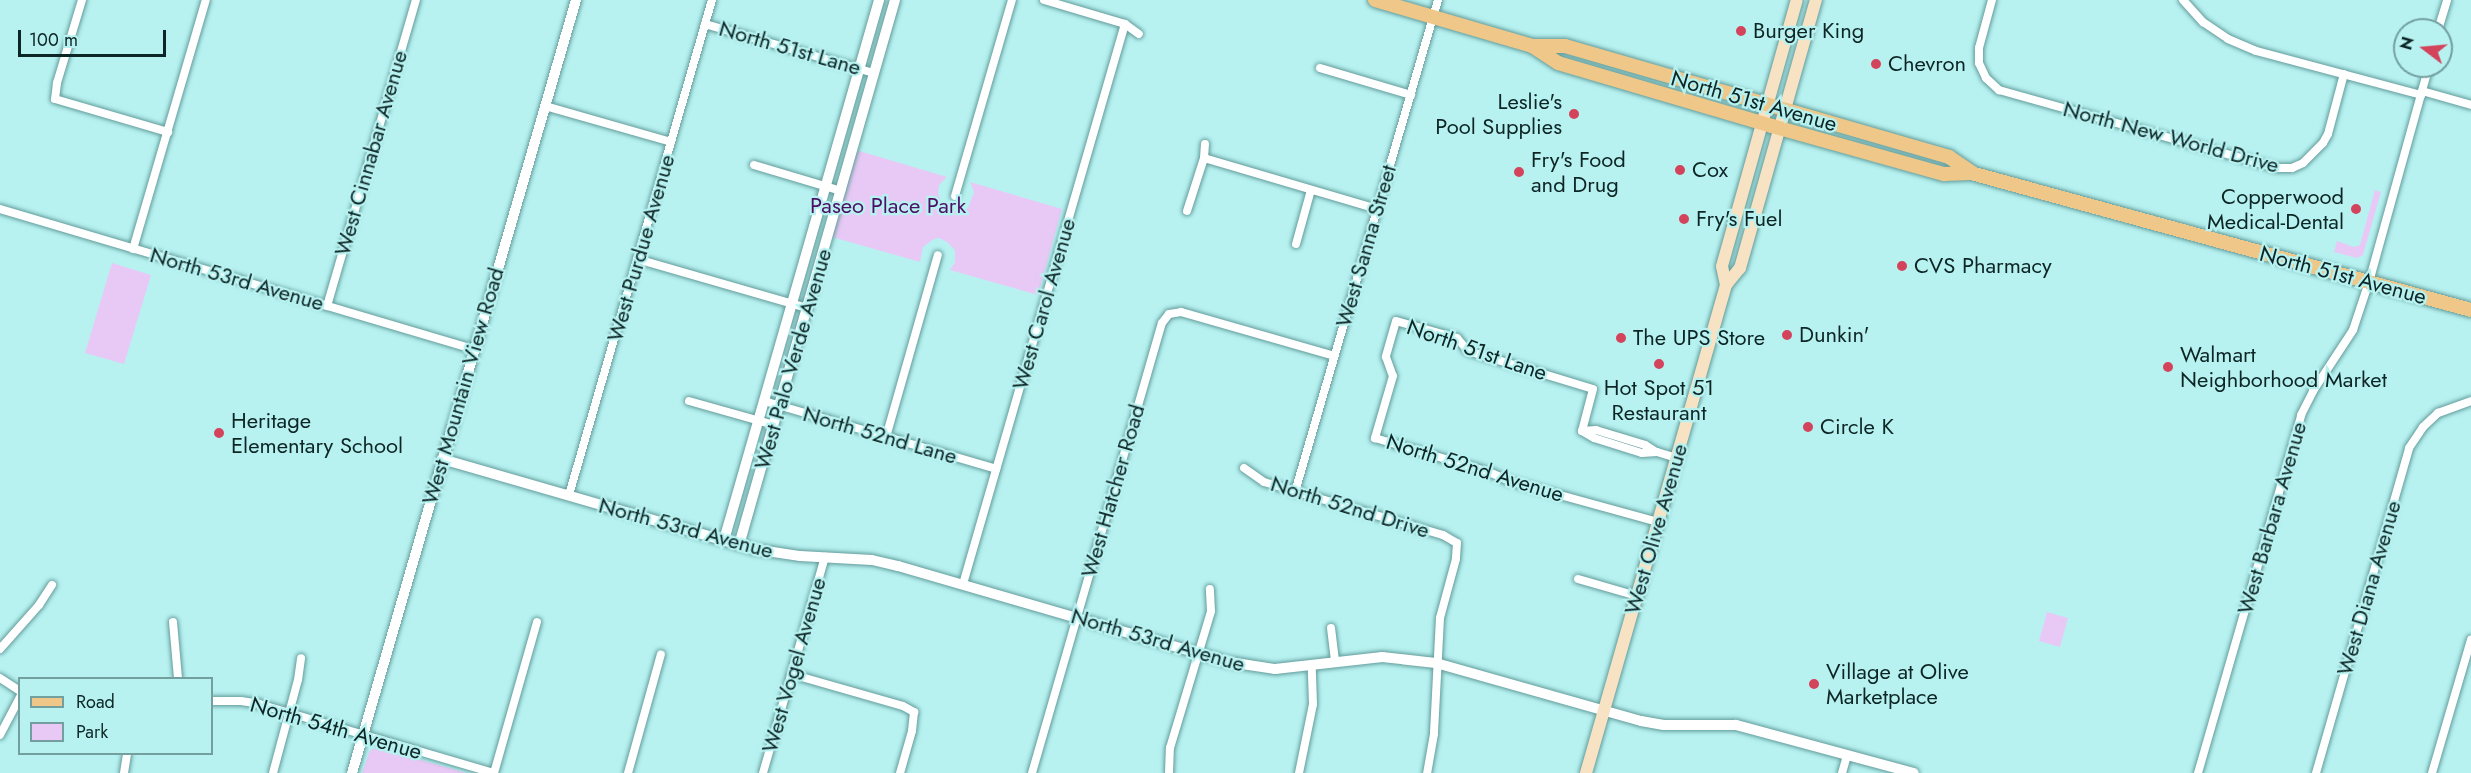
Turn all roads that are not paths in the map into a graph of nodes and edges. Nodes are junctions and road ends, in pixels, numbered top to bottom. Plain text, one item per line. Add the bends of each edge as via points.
1 (82, 0) edge
2 (206, 0) edge
3 (416, 0) edge
4 (576, 0) edge
5 (712, 0) edge
6 (879, 0) edge
7 (895, 0) edge
8 (1012, 0) edge
9 (1044, 0) edge
10 (1375, 0) edge
11 (1438, 0) edge
12 (1797, 0) edge
13 (1816, 0) edge
14 (1992, 0) edge
15 (2183, 0) edge
16 (2447, 0) edge
17 (1433, 17) junction
18 (2442, 18) edge
19 (705, 24) junction
20 (1125, 24) junction
21 (1139, 34) dead end
22 (1532, 46) junction
23 (860, 68) junction
24 (1320, 68) dead end
25 (874, 73) junction
26 (2344, 75) junction
27 (2425, 78) edge
28 (2421, 93) junction
29 (1411, 95) junction
30 (1767, 105) junction
31 (2471, 105) edge
32 (546, 106) junction
33 (1785, 111) junction
34 (1762, 123) junction
35 (1780, 128) junction
36 (168, 132) junction
37 (671, 142) junction
38 (1205, 144) dead end
39 (1204, 158) junction
40 (754, 165) dead end
41 (1971, 173) junction
42 (826, 186) junction
43 (1311, 190) junction
44 (841, 191) junction
45 (955, 196) dead end
46 (0, 209) edge
47 (1377, 210) junction
48 (1187, 211) dead end
49 (1296, 244) dead end
50 (133, 249) junction
51 (938, 255) dead end
52 (637, 259) junction
53 (2369, 282) junction
54 (1726, 285) junction
55 (792, 304) junction
56 (327, 306) junction
57 (807, 308) junction
58 (2471, 310) edge
59 (1396, 321) joint
60 (474, 349) junction
61 (1334, 356) junction
62 (2471, 400) edge
63 (689, 401) dead end
64 (764, 401) junction
65 (779, 405) junction
66 (758, 421) junction
67 (774, 425) junction
68 (886, 437) junction
69 (1677, 458) junction
70 (442, 459) junction
71 (1244, 468) dead end
72 (996, 469) junction
73 (1295, 492) junction
74 (569, 495) junction
75 (1658, 522) junction
76 (724, 540) junction
77 (739, 545) junction
78 (825, 557) junction
79 (1578, 579) dead end
80 (963, 584) junction
81 (52, 585) dead end
82 (1210, 589) dead end
83 (1637, 596) junction
84 (1076, 617) junction
85 (173, 622) dead end
86 (537, 622) dead end
87 (1331, 628) dead end
88 (2471, 640) edge
89 (0, 649) edge
90 (662, 654) dead end
91 (1199, 654) junction
92 (301, 658) dead end
93 (1335, 661) junction
94 (1436, 663) junction
95 (1312, 666) junction
96 (791, 674) junction
97 (178, 677) edge
98 (0, 678) edge
99 (18, 690) edge
100 (213, 700) edge
101 (18, 701) edge
102 (1605, 711) junction
103 (289, 714) junction
104 (0, 735) edge
105 (363, 735) junction
106 (127, 755) edge
107 (1847, 755) junction
108 (124, 773) edge
109 (273, 773) edge
110 (352, 773) edge
111 (494, 773) edge
112 (628, 773) edge
113 (763, 773) edge
114 (900, 773) edge
115 (1032, 773) edge
116 (1169, 773) edge
117 (1299, 773) edge
118 (1427, 773) edge
119 (1586, 773) edge
120 (1842, 773) edge
121 (1914, 773) edge
122 (2198, 773) edge
123 (2316, 773) edge
124 (2433, 773) edge

1 - 36 street via 55,99
2 - 36 street
3 - 56 street, West Cinnabar Avenue
4 - 32 street, West Mountain View Road
5 - 19 street, West Purdue Avenue
6 - 23 street, West Palo Verde Avenue
7 - 25 street, West Palo Verde Avenue
8 - 45 street
9 - 20 street
10 - 17 main road, North 51st Avenue
11 - 17 street, West Sanna Street
12 - 30 main road, West Olive Avenue
13 - 33 main road, West Olive Avenue
14 - 26 street, North New World Drive via 1979,48 1979,63 1999,90 2284,168 2303,163 2323,143
15 - 26 street via 2203,22 2228,39 2256,51
16 - 18 street
17 - 22 main road, North 51st Avenue
17 - 29 street, West Sanna Street
19 - 23 street, North 51st Lane
19 - 37 street, West Purdue Avenue
20 - 21 street
20 - 72 street, West Carol Avenue
22 - 30 main road, North 51st Avenue via 1565,46
22 - 34 main road, North 51st Avenue via 1558,63
23 - 25 street, North 51st Lane
23 - 42 street, West Palo Verde Avenue
24 - 29 street
25 - 44 street, West Palo Verde Avenue
26 - 28 street
27 - 28 street, West Barbara Avenue
28 - 31 street
28 - 53 street, West Barbara Avenue
29 - 47 street, West Sanna Street
30 - 33 main road, North 51st Avenue
30 - 34 main road, West Olive Avenue
32 - 37 street
32 - 60 street, West Mountain View Road
33 - 35 main road, West Olive Avenue
33 - 41 main road, North 51st Avenue via 1948,158
34 - 35 main road, North 51st Avenue
34 - 54 main road, West Olive Avenue via 1722,266
35 - 41 main road, North 51st Avenue via 1944,174
35 - 54 main road, West Olive Avenue via 1740,268
36 - 50 street
37 - 52 street, West Purdue Avenue
38 - 39 street
39 - 43 street
39 - 48 street
40 - 42 street
41 - 53 main road, North 51st Avenue
42 - 44 street
42 - 55 street, West Palo Verde Avenue
43 - 47 street
43 - 49 street
44 - 57 street, West Palo Verde Avenue
46 - 50 street, North 53rd Avenue
47 - 61 street, West Sanna Street
50 - 56 street, North 53rd Avenue
51 - 68 street
52 - 55 street
52 - 74 street, West Purdue Avenue
53 - 58 main road, North 51st Avenue
53 - 122 street, West Barbara Avenue via 2353,330 2301,415
54 - 69 main road, West Olive Avenue
55 - 57 street
55 - 64 street, West Palo Verde Avenue
56 - 60 street, North 53rd Avenue
57 - 65 street, West Palo Verde Avenue
59 - 69 street, North 51st Lane via 1457,338 1468,351 1593,389 1582,431 1642,453 1657,452
59 - 75 street, North 52nd Avenue via 1386,357 1393,376 1375,438 1509,481
60 - 70 street, West Mountain View Road
61 - 73 street, West Sanna Street
61 - 84 street, West Hatcher Road via 1181,312 1169,314 1162,323
62 - 123 street, West Diana Avenue via 2438,413 2409,448
63 - 66 street, North 52nd Lane
64 - 65 street, North 52nd Lane
64 - 66 street, West Palo Verde Avenue
65 - 67 street, West Palo Verde Avenue
65 - 68 street, North 52nd Lane
66 - 67 street, North 52nd Lane
66 - 76 street, West Palo Verde Avenue
67 - 77 street, West Palo Verde Avenue
68 - 72 street, North 52nd Lane
69 - 75 main road, West Olive Avenue
70 - 74 street, North 53rd Avenue
70 - 105 street, West Mountain View Road
71 - 73 street, North 52nd Drive via 1264,482
72 - 80 street, West Carol Avenue
73 - 94 street, North 52nd Drive via 1457,543 1440,618
74 - 76 street, North 53rd Avenue
75 - 83 main road, West Olive Avenue
76 - 77 street, North 53rd Avenue
77 - 78 street, North 53rd Avenue via 777,554
78 - 80 street, North 53rd Avenue via 872,560
78 - 96 street, West Vogel Avenue
79 - 83 street
80 - 84 street, North 53rd Avenue
81 - 89 street
82 - 91 street via 1211,611
83 - 102 main road, West Olive Avenue
84 - 91 street, North 53rd Avenue
84 - 115 street, West Hatcher Road
85 - 97 street
86 - 111 street
87 - 93 street
88 - 124 street
90 - 112 street
91 - 95 street, North 53rd Avenue via 1275,669
91 - 116 street via 1170,748
92 - 103 street
93 - 94 street, North 53rd Avenue via 1382,657
93 - 95 street, North 53rd Avenue
94 - 102 street, North 53rd Avenue
94 - 118 street via 1434,734
95 - 117 street via 1313,704
96 - 113 street, West Vogel Avenue
96 - 114 street via 914,712
98 - 99 street
100 - 103 street, North 54th Avenue via 241,701
101 - 104 street
102 - 107 street, North 53rd Avenue via 1664,725 1736,725
102 - 119 main road, West Olive Avenue
103 - 105 street, North 54th Avenue
103 - 109 street
105 - 110 street, West Mountain View Road
105 - 111 street, North 54th Avenue
106 - 108 street
107 - 120 street
107 - 121 street, North 53rd Avenue

